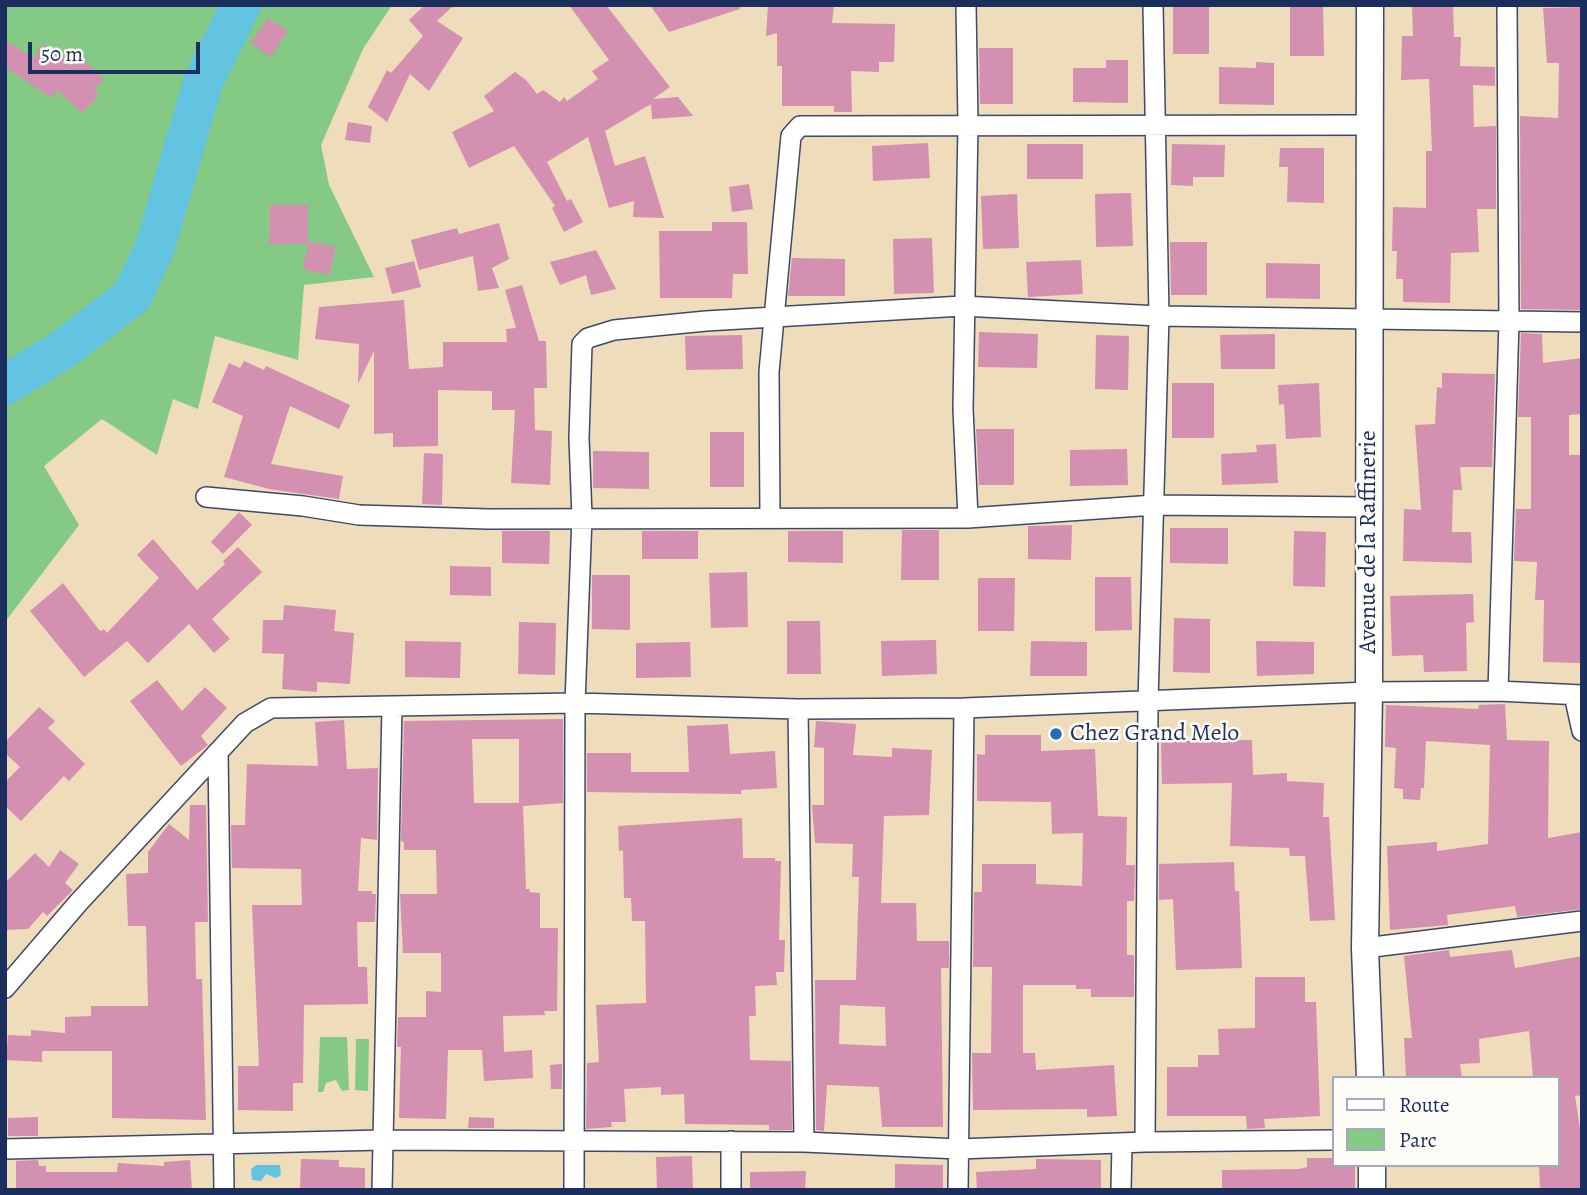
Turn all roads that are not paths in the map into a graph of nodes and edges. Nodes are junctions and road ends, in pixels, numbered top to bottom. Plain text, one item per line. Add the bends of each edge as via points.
1 (966, 5) edge
2 (1153, 5) edge
3 (1370, 5) edge
4 (1507, 5) edge
5 (968, 124) junction
6 (1153, 124) junction
7 (1369, 125) junction
8 (962, 306) junction
9 (773, 316) junction
10 (1159, 316) junction
11 (1368, 320) junction
12 (1509, 321) junction
13 (1582, 322) edge
14 (206, 497) dead end
15 (1155, 505) junction
16 (1369, 507) junction
17 (582, 517) junction
18 (770, 517) junction
19 (968, 518) junction
20 (1498, 691) junction
21 (1369, 692) junction
22 (1578, 695) edge
23 (1148, 702) junction
24 (575, 703) junction
25 (392, 707) junction
26 (964, 708) junction
27 (798, 709) junction
28 (1582, 730) edge
29 (218, 752) junction
30 (1582, 921) edge
31 (1365, 948) junction
32 (5, 988) edge
33 (1370, 1076) edge
34 (382, 1140) junction
35 (1332, 1140) edge
36 (574, 1141) junction
37 (223, 1142) junction
38 (731, 1142) junction
39 (804, 1142) junction
40 (1145, 1142) junction
41 (1122, 1144) junction
42 (5, 1149) edge
43 (959, 1149) junction
44 (1372, 1167) edge
45 (224, 1190) edge
46 (382, 1190) edge
47 (574, 1190) edge
48 (731, 1190) edge
49 (958, 1190) edge
50 (1121, 1190) edge
51 (1372, 1190) edge

1 - 5 street
2 - 6 street
3 - 7 street, Avenue de la Raffinerie
4 - 12 street
5 - 6 street
5 - 8 street
5 - 9 street via 800,126 793,131
6 - 7 street
6 - 10 street
7 - 11 street, Avenue de la Raffinerie
8 - 9 street
8 - 10 street
8 - 19 street
9 - 17 street via 614,330 582,344
9 - 18 street
10 - 11 street
10 - 15 street
11 - 12 street
11 - 16 street, Avenue de la Raffinerie
12 - 13 street
12 - 20 street
14 - 17 street via 359,515
15 - 16 street
15 - 19 street
15 - 23 street
16 - 21 street, Avenue de la Raffinerie
17 - 18 street
17 - 24 street
18 - 19 street
20 - 21 street
20 - 22 street
21 - 23 street
21 - 31 street, Avenue de la Raffinerie
22 - 28 street
23 - 26 street
23 - 40 street
24 - 25 street
24 - 27 street
24 - 36 street
25 - 29 street via 271,708 245,723
25 - 34 street
26 - 27 street
26 - 43 street
27 - 39 street
29 - 32 street
29 - 37 street
30 - 31 street
31 - 33 street, Avenue de la Raffinerie
34 - 36 street
34 - 37 street
34 - 46 street
35 - 40 street
36 - 38 street
36 - 47 street
37 - 42 street
37 - 45 street
38 - 39 street
38 - 48 street
39 - 43 street
40 - 41 street
41 - 43 street
41 - 50 street
43 - 49 street
44 - 51 street

